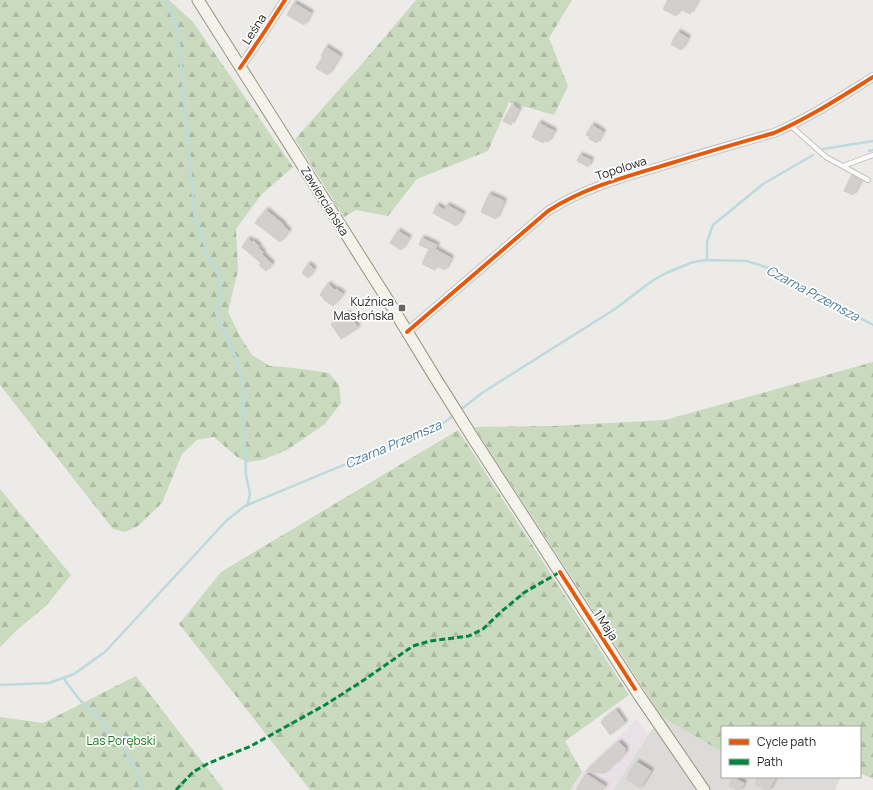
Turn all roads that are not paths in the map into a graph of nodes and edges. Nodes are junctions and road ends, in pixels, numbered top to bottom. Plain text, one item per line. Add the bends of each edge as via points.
1 (198, 0) edge
2 (285, 0) edge
3 (240, 68) junction
4 (873, 78) edge
5 (791, 125) junction
6 (873, 155) edge
7 (843, 166) junction
8 (868, 180) dead end
9 (406, 332) junction
10 (450, 402) joint
11 (704, 790) edge

1 - 3 main road, Zawierciańska
2 - 3 street, Leśna
3 - 9 main road, Zawierciańska
4 - 5 street, Topolowa
5 - 7 lane via 826,157
5 - 9 street, Topolowa via 774,133 613,180 562,202 548,211
6 - 7 lane
7 - 8 lane
9 - 10 main road, Zawierciańska
10 - 11 main road, 1 Maja via 639,695

